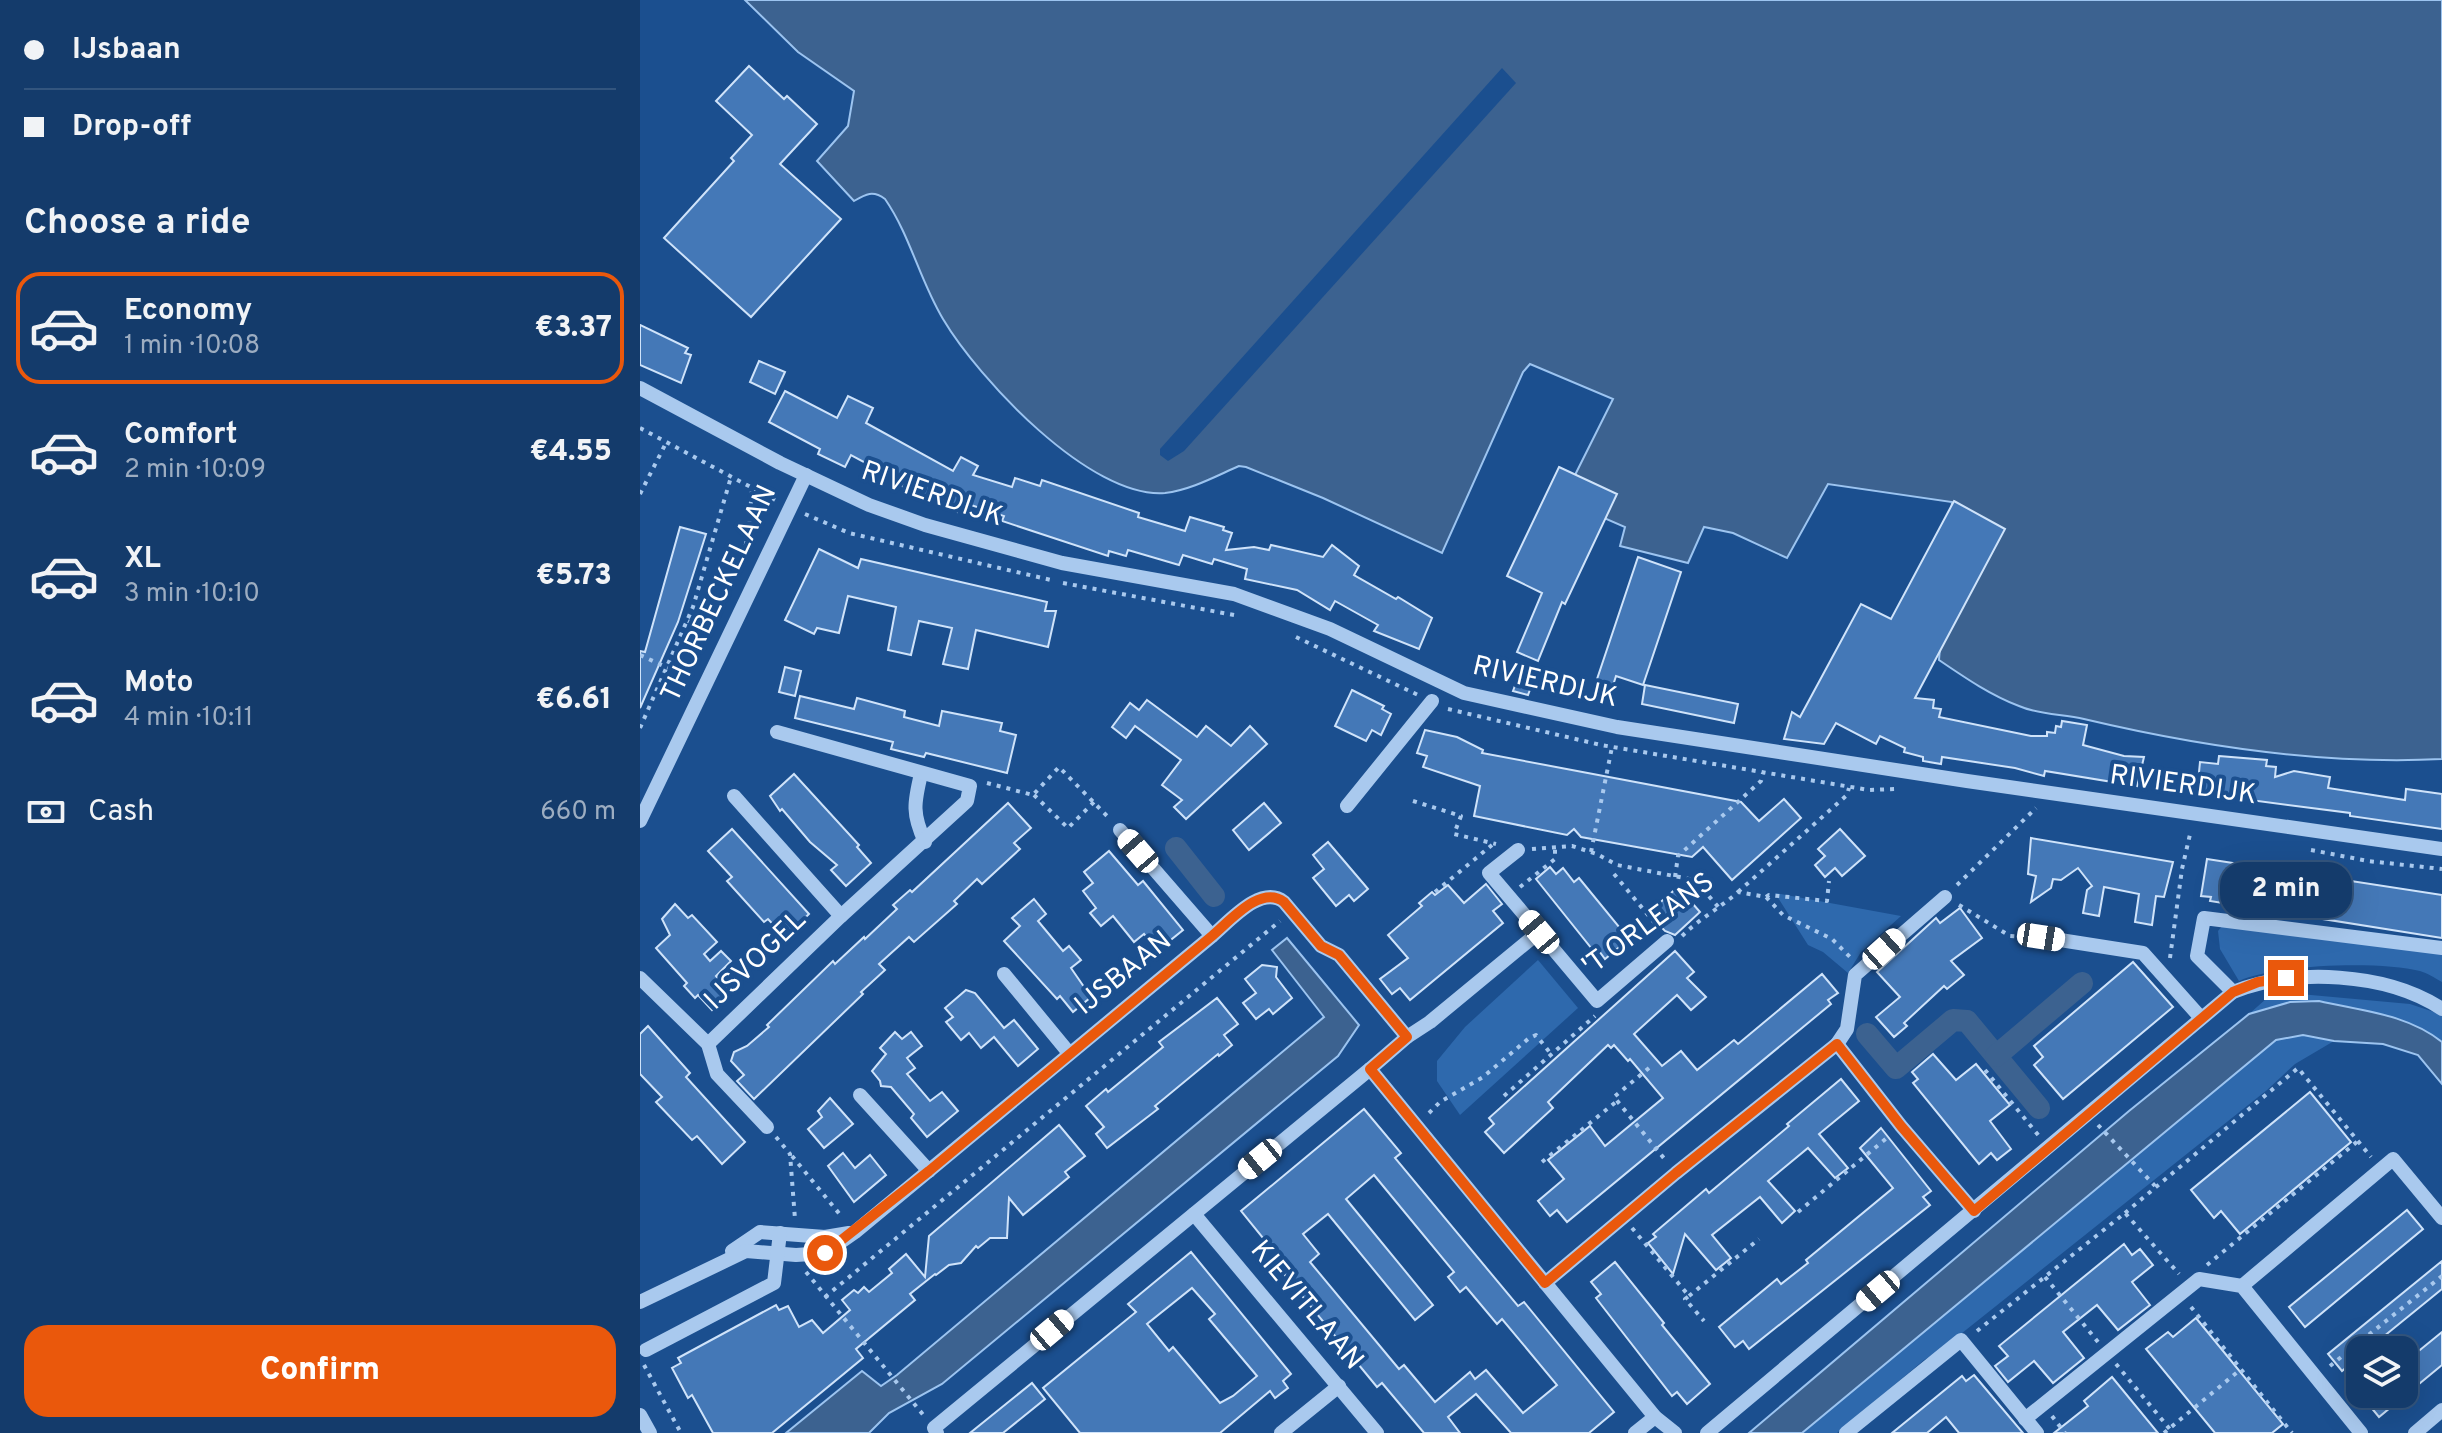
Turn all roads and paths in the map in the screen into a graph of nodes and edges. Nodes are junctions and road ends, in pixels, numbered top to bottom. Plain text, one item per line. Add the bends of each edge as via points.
1 (640, 388) edge
2 (666, 443) dead end
3 (806, 475) junction
4 (731, 477) dead end
5 (752, 488) dead end
6 (640, 494) edge
7 (740, 575) dead end
8 (688, 621) junction
9 (717, 621) dead end
10 (640, 655) edge
11 (668, 668) junction
12 (1432, 701) dead end
13 (640, 728) edge
14 (777, 732) dead end
15 (1612, 747) dead end
16 (1763, 773) dead end
17 (921, 774) junction
18 (970, 786) junction
19 (1849, 787) dead end
20 (1033, 795) junction
21 (734, 796) dead end
22 (1095, 801) junction
23 (1413, 801) dead end
24 (1347, 806) dead end
25 (2038, 806) dead end
26 (640, 821) edge
27 (1120, 830) joint
28 (2191, 830) dead end
29 (925, 842) junction
30 (1493, 844) junction
31 (1515, 848) junction
32 (1555, 848) junction
33 (2442, 849) edge
34 (1591, 852) junction
35 (1614, 874) dead end
36 (1675, 877) junction
37 (1829, 881) dead end
38 (1435, 892) dead end
39 (1738, 892) junction
40 (1509, 897) junction
41 (1766, 897) junction
42 (1945, 897) junction
43 (1720, 909) junction
44 (1292, 911) junction
45 (841, 916) junction
46 (2173, 926) dead end
47 (1539, 932) junction
48 (1212, 936) junction
49 (2041, 937) joint
50 (1670, 942) junction
51 (2442, 948) edge
52 (1845, 952) dead end
53 (1004, 974) dead end
54 (640, 978) edge
55 (2233, 992) junction
56 (1597, 1001) junction
57 (2442, 1009) edge
58 (2201, 1018) junction
59 (1407, 1037) junction
60 (708, 1044) junction
61 (1837, 1044) junction
62 (1069, 1053) junction
63 (1551, 1054) junction
64 (1649, 1068) dead end
65 (1370, 1069) junction
66 (1985, 1070) dead end
67 (860, 1095) dead end
68 (1504, 1096) dead end
69 (1444, 1100) dead end
70 (1617, 1101) junction
71 (1901, 1126) junction
72 (767, 1127) dead end
73 (2103, 1130) dead end
74 (2358, 1141) junction
75 (2049, 1148) junction
76 (790, 1154) dead end
77 (1542, 1162) dead end
78 (2381, 1169) junction
79 (929, 1171) junction
80 (1676, 1173) junction
81 (2156, 1187) junction
82 (1974, 1211) junction
83 (1798, 1212) dead end
84 (2125, 1213) junction
85 (1194, 1214) junction
86 (1623, 1217) junction
87 (2442, 1218) edge
88 (855, 1232) junction
89 (780, 1233) junction
90 (1759, 1239) dead end
91 (778, 1254) junction
92 (695, 1275) junction
93 (2442, 1276) edge
94 (2199, 1279) junction
95 (1545, 1283) junction
96 (2242, 1286) junction
97 (2180, 1293) junction
98 (1689, 1296) junction
99 (825, 1297) dead end
100 (640, 1302) edge
101 (1704, 1321) dead end
102 (1961, 1340) junction
103 (643, 1354) edge
104 (883, 1369) dead end
105 (2241, 1369) junction
106 (2316, 1378) junction
107 (1339, 1386) junction
108 (2442, 1410) edge
109 (640, 1415) edge
110 (1655, 1417) junction
111 (2025, 1419) junction
112 (933, 1427) edge
113 (650, 1433) edge
114 (681, 1433) edge
115 (1281, 1433) edge
116 (1377, 1433) edge
117 (1635, 1433) edge
118 (1675, 1433) edge
119 (1707, 1433) edge
120 (1846, 1433) edge
121 (2037, 1433) edge
122 (2164, 1433) edge
123 (2292, 1433) edge
124 (2361, 1433) edge
125 (2415, 1433) edge

1 - 3 street, RIVIERDIJK
2 - 6 path
3 - 26 street, THORBECKELAAN
3 - 33 street, RIVIERDIJK via 925,525 1062,563 1234,594 1330,629 1464,693 1617,727
4 - 8 path
5 - 7 path, THORBECKELAAN
8 - 9 path, THORBECKELAAN via 712,632
8 - 11 path
10 - 11 path
11 - 13 path
12 - 24 street, RIVIERDIJK
14 - 17 street
15 - 34 path
16 - 36 path via 1761,781 1678,856
17 - 18 street
17 - 29 street via 914,804
18 - 20 path via 987,783
18 - 29 street, IJSVOGEL via 967,801
19 - 39 path via 1847,795
20 - 22 path via 1068,828
20 - 22 path via 1059,767
21 - 45 street, IJSVOGEL
22 - 27 path
23 - 30 path via 1461,816 1454,834
25 - 42 path
27 - 48 street, IJSBAAN
28 - 46 path
29 - 45 street, IJSVOGEL
30 - 31 path
30 - 38 path
31 - 32 path
31 - 40 street, 'T ORLEANS via 1489,873
32 - 34 path
32 - 40 path via 1555,859
34 - 36 path via 1617,865
35 - 50 path
36 - 43 path via 1695,880
37 - 41 path via 1827,901
39 - 41 path, 'T ORLEANS
39 - 43 path, 'T ORLEANS
40 - 47 street, 'T ORLEANS
41 - 52 path, 'T ORLEANS via 1783,915 1832,939
42 - 49 path via 2010,936
42 - 61 street via 1855,975 1847,1029
43 - 50 path, 'T ORLEANS
44 - 48 street, IJSBAAN via 1276,896 1267,896
44 - 59 street via 1321,946 1339,955
44 - 99 path
45 - 60 street, IJSVOGEL
47 - 56 street, 'T ORLEANS
47 - 59 street
48 - 62 street, IJSBAAN
49 - 58 street via 2143,953
50 - 56 street, 'T ORLEANS
51 - 55 street via 2204,918 2197,956
53 - 62 street, IJSBAAN
54 - 60 street, IJSVOGEL
55 - 57 street via 2286,978 2335,978 2384,984 2423,996
55 - 58 street
56 - 63 path via 1601,1011
58 - 75 street
59 - 65 street
60 - 72 street, IJSVOGEL via 717,1074
61 - 71 street
61 - 80 street
62 - 79 street, IJSBAAN
63 - 68 path
63 - 69 path via 1536,1035
64 - 70 path via 1614,1097
65 - 85 street
65 - 95 street
66 - 75 path
67 - 79 street
70 - 77 path
70 - 80 path
71 - 82 street
71 - 83 path
73 - 81 path
74 - 78 path
74 - 81 path via 2298,1068
74 - 94 path via 2210,1261
75 - 82 street
76 - 88 path
78 - 87 street via 2393,1159
78 - 96 street
79 - 88 street, IJSBAAN
80 - 86 street
81 - 84 path
82 - 119 street
84 - 94 path via 2175,1274
84 - 102 path
85 - 107 street, KIEVITLAAN
85 - 112 street
86 - 95 street
86 - 98 path
88 - 89 street, IJSBAAN via 825,1237
88 - 91 street, IJSBAAN via 825,1253
89 - 91 street
89 - 92 street, IJSBAAN via 760,1232
90 - 98 path
91 - 92 street, IJSBAAN via 746,1251
91 - 103 street via 774,1283
92 - 100 street, IJSBAAN
93 - 106 path
94 - 96 street
94 - 97 street
95 - 110 street
96 - 106 street
97 - 105 path
97 - 111 street
98 - 101 path via 1685,1299
102 - 111 street
102 - 120 street
103 - 114 path
104 - 112 path
105 - 122 path
105 - 123 path
106 - 124 street
107 - 115 street
107 - 116 street, KIEVITLAAN
108 - 125 street
109 - 113 street
110 - 117 street
110 - 118 street
111 - 121 street

